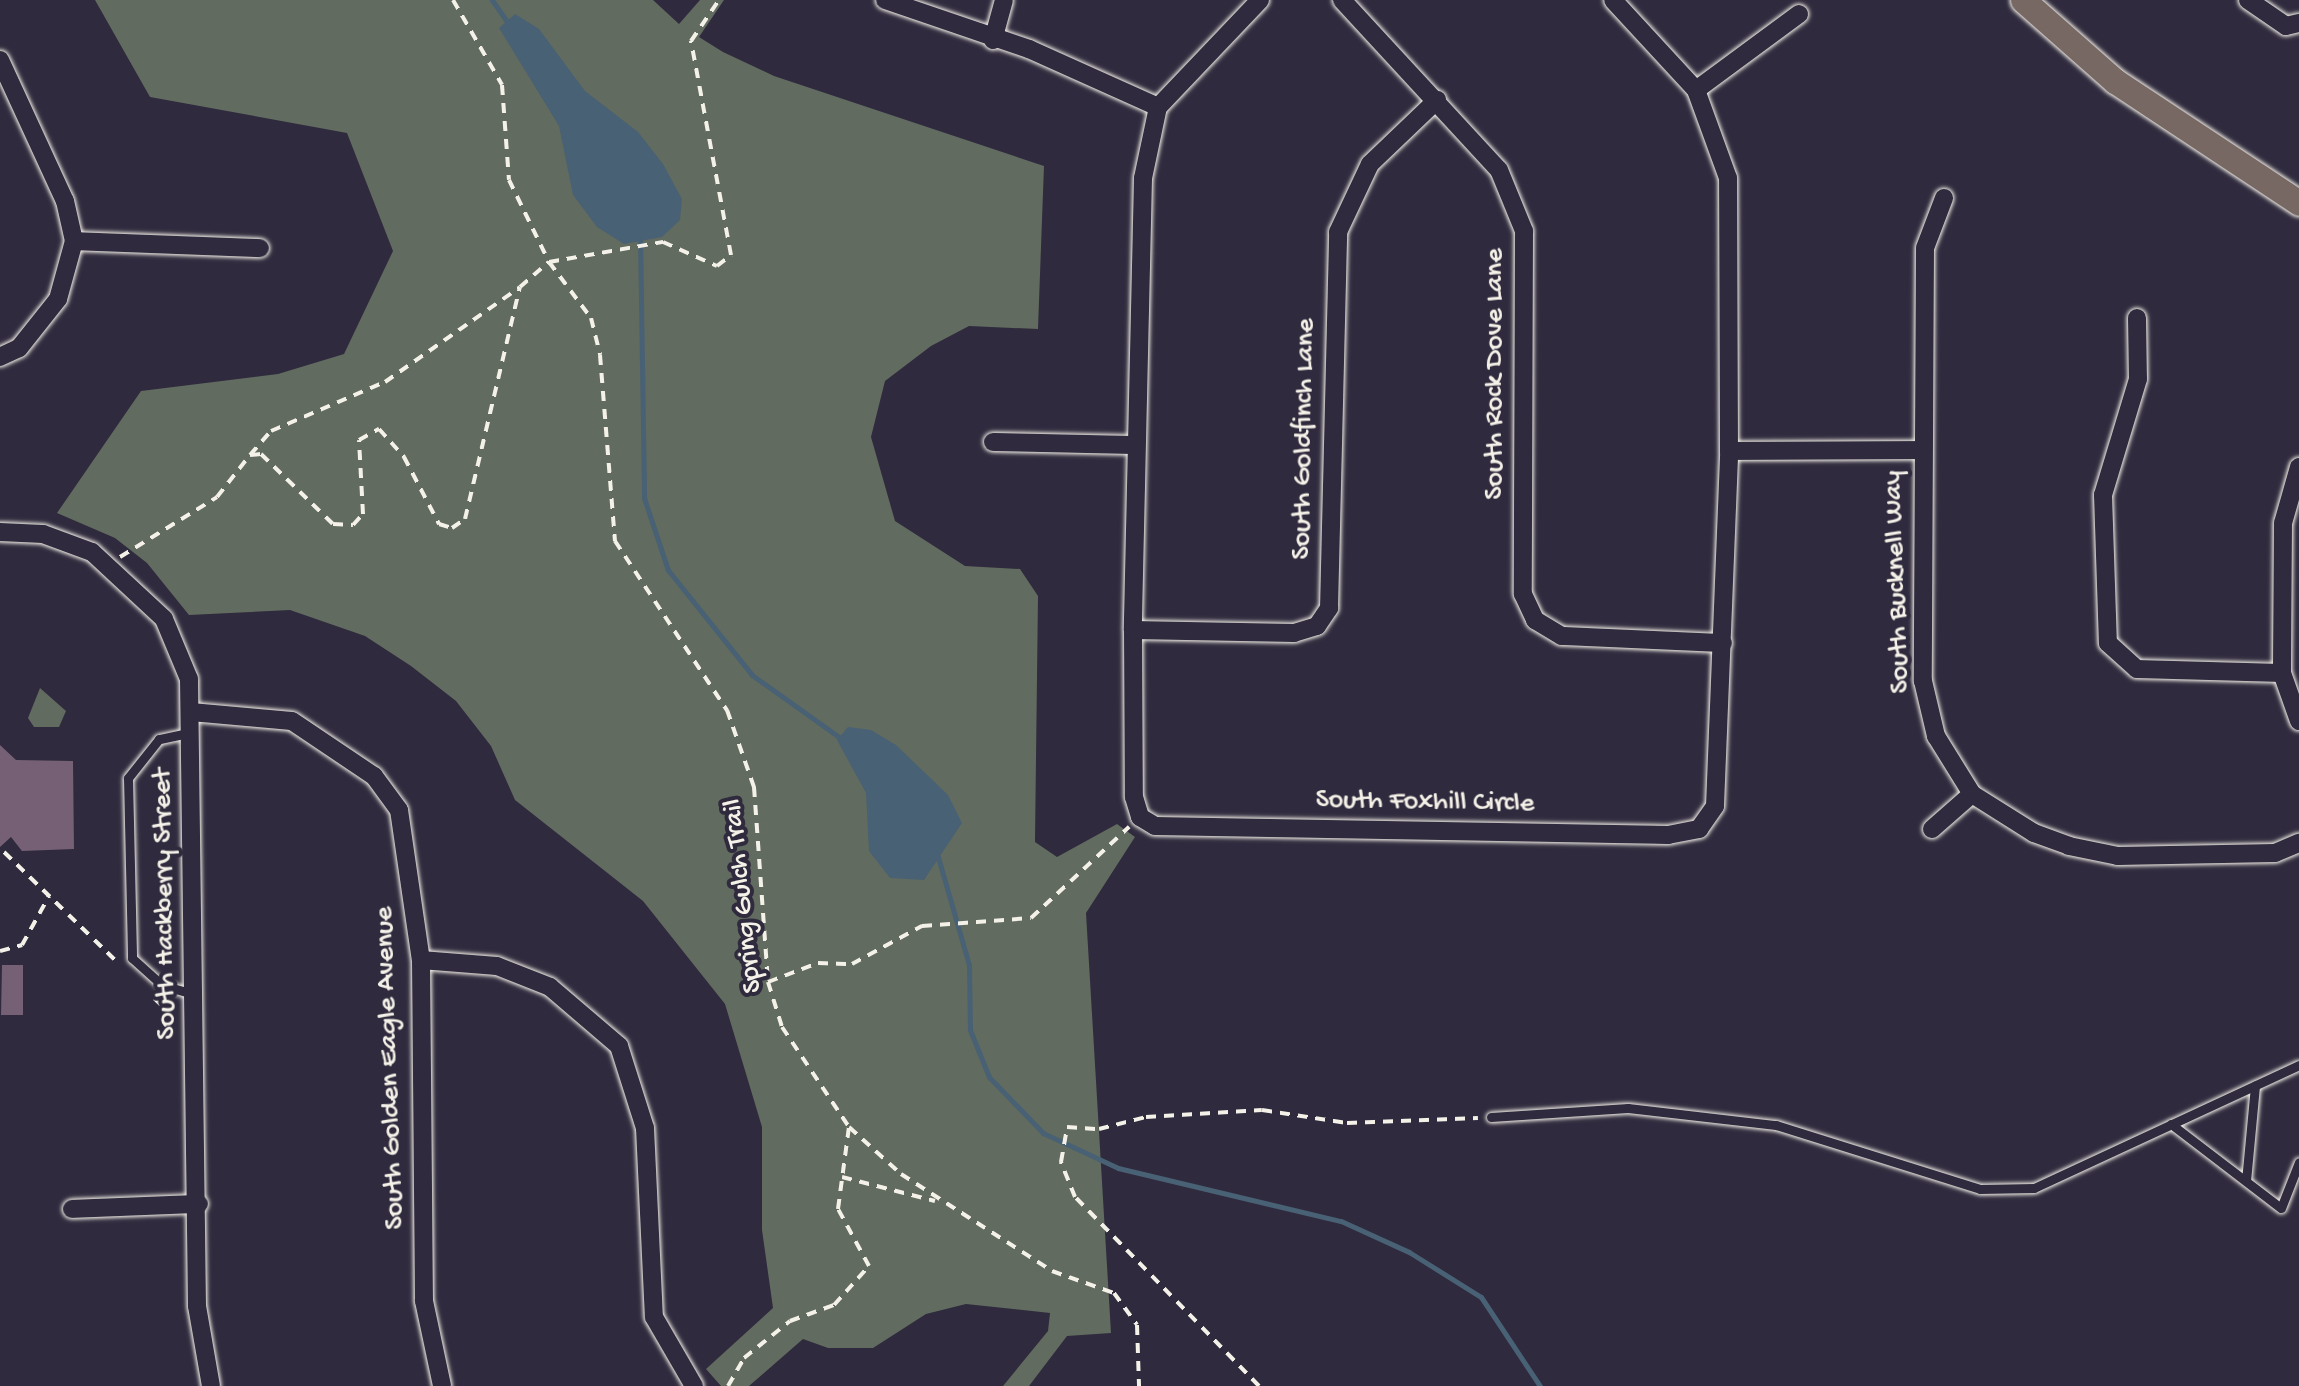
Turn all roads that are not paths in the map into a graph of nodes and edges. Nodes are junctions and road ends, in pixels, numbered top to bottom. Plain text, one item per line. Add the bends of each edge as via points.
1 (885, 0) edge
2 (1004, 0) edge
3 (1260, 0) edge
4 (1342, 0) edge
5 (1613, 0) edge
6 (2022, 0) edge
7 (2248, 0) edge
8 (1799, 14) dead end
9 (2299, 23) edge
10 (994, 40) junction
11 (0, 60) edge
12 (1696, 90) junction
13 (1437, 100) junction
14 (1158, 106) junction
15 (1944, 198) dead end
16 (2299, 203) edge
17 (74, 241) junction
18 (260, 248) dead end
19 (2138, 318) dead end
20 (0, 356) edge
21 (993, 442) dead end
22 (1135, 445) junction
23 (1922, 450) junction
24 (1729, 451) junction
25 (2299, 467) edge
26 (0, 532) edge
27 (1133, 630) junction
28 (1723, 643) junction
29 (2282, 673) junction
30 (191, 712) junction
31 (2299, 722) edge
32 (191, 732) junction
33 (1972, 794) junction
34 (1932, 830) dead end
35 (2299, 843) edge
36 (421, 960) junction
37 (196, 995) junction
38 (2299, 1064) edge
39 (2255, 1085) junction
40 (1492, 1117) road end
41 (2171, 1124) junction
42 (2299, 1162) edge
43 (2246, 1181) junction
44 (199, 1204) junction
45 (72, 1209) dead end
46 (211, 1386) edge
47 (442, 1386) edge
48 (694, 1386) edge

1 - 10 street
2 - 10 street
3 - 14 street
4 - 13 street, South Rock Dove Lane
5 - 12 street, South Foxhill Circle
6 - 16 main road via 2115,81
7 - 9 street via 2286,26
8 - 12 street
10 - 14 street
11 - 17 street via 65,201
12 - 24 street, South Foxhill Circle via 1728,178
13 - 27 street, South Goldfinch Lane via 1370,164 1338,232 1329,608 1317,626 1294,633
13 - 28 street, South Rock Dove Lane via 1500,170 1524,231 1524,594 1535,620 1562,636
14 - 22 street via 1143,178
15 - 23 street, South Bucknell Way via 1925,248
17 - 18 street
17 - 20 street via 58,300 19,348
19 - 29 street via 2138,378 2103,495 2108,643 2137,669
21 - 22 street
22 - 27 street
23 - 24 street
23 - 33 street, South Bucknell Way via 1924,681 1936,736
24 - 28 street, South Foxhill Circle
25 - 29 street via 2282,524
26 - 30 street, South Hackberry Street via 43,534 108,564 164,618 189,679
27 - 28 street, South Foxhill Circle via 1134,797 1140,817 1174,826 1668,834 1700,829 1716,806
29 - 31 street
30 - 32 street, South Hackberry Street
30 - 36 street, South Golden Eagle Avenue via 292,722 374,776 399,810 409,848
32 - 37 street, South Hackberry Street
32 - 37 lane via 159,739 128,778 132,958 173,992
33 - 34 street
33 - 35 street, South Bucknell Way via 2034,833 2118,856 2275,853
36 - 47 street, South Golden Eagle Avenue via 424,1301
36 - 48 street via 497,966 550,987 619,1046 645,1128 654,1317
37 - 44 street, South Hackberry Street
38 - 39 lane
39 - 41 lane
39 - 43 lane
40 - 41 lane via 1628,1108 1776,1125 1980,1189 2034,1188
41 - 43 lane
42 - 43 lane via 2281,1208
44 - 45 street
44 - 46 street, South Hackberry Street via 197,1306

